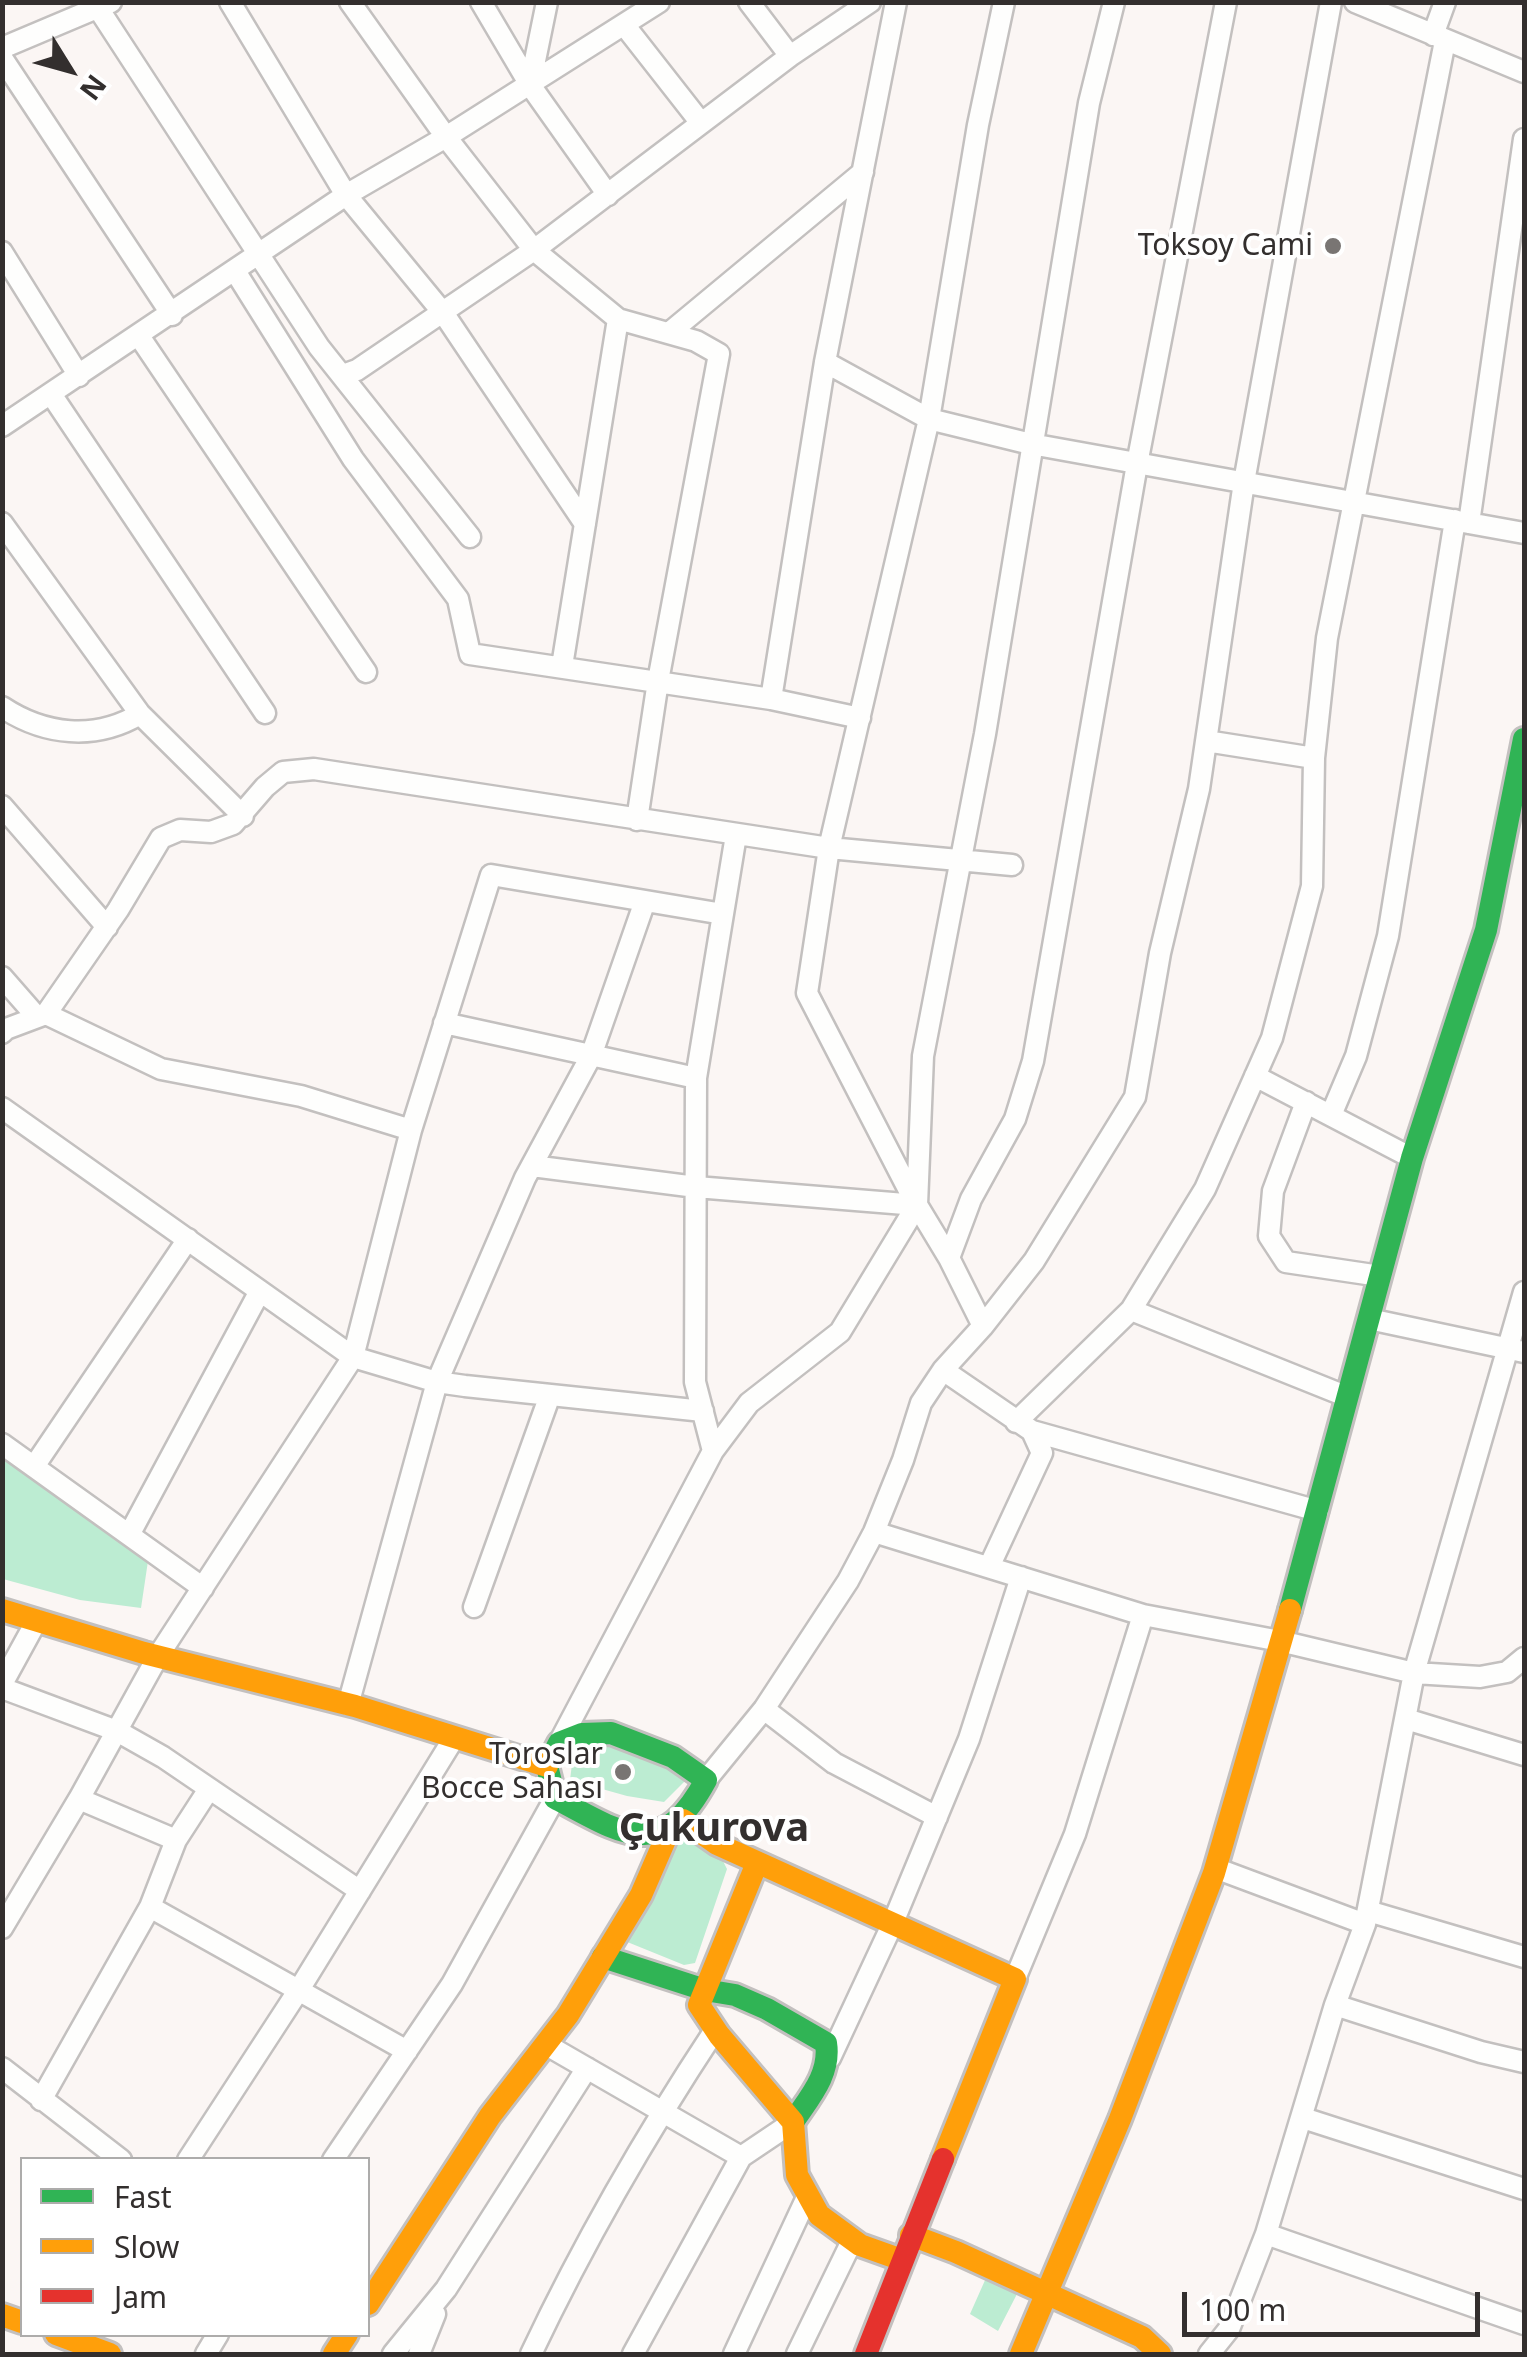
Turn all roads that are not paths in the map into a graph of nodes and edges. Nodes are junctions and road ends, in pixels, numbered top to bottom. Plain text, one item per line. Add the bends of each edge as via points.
1 (230, 2) edge
2 (350, 2) edge
3 (480, 2) edge
4 (546, 2) edge
5 (659, 2) edge
6 (749, 2) edge
7 (870, 2) edge
8 (896, 2) edge
9 (1004, 2) edge
10 (1114, 2) edge
11 (1226, 2) edge
12 (1331, 2) edge
13 (1355, 2) edge
14 (1445, 2) edge
15 (105, 6) edge
16 (625, 26) junction
17 (1439, 38) junction
18 (2, 48) edge
19 (790, 56) junction
20 (2, 58) edge
21 (1524, 72) edge
22 (530, 85) junction
23 (702, 123) junction
24 (446, 137) junction
25 (1524, 139) edge
26 (863, 172) junction
27 (346, 195) junction
28 (608, 195) junction
29 (534, 250) junction
30 (2, 252) edge
31 (257, 256) junction
32 (235, 271) junction
33 (444, 314) junction
34 (172, 315) junction
35 (618, 318) junction
36 (669, 334) junction
37 (139, 336) junction
38 (825, 362) junction
39 (344, 375) junction
40 (79, 376) junction
41 (51, 394) junction
42 (929, 419) junction
43 (2, 426) edge
44 (1031, 444) junction
45 (1137, 464) junction
46 (1244, 482) junction
47 (1351, 502) junction
48 (1462, 522) junction
49 (2, 523) edge
50 (584, 524) junction
51 (1524, 533) edge
52 (470, 537) dead end
53 (562, 666) junction
54 (366, 672) dead end
55 (658, 681) junction
56 (771, 699) junction
57 (2, 707) edge
58 (265, 713) dead end
59 (140, 714) junction
60 (860, 718) junction
61 (1524, 738) edge
62 (1206, 741) junction
63 (1314, 758) junction
64 (2, 806) edge
65 (243, 816) junction
66 (638, 820) junction
67 (736, 835) junction
68 (829, 848) junction
69 (961, 859) junction
70 (1012, 865) dead end
71 (645, 901) junction
72 (722, 914) junction
73 (106, 927) junction
74 (2, 977) edge
75 (41, 1016) junction
76 (444, 1023) junction
77 (2, 1033) edge
78 (592, 1056) junction
79 (1256, 1076) junction
80 (696, 1078) junction
81 (1306, 1102) junction
82 (2, 1108) edge
83 (1331, 1116) junction
84 (411, 1130) junction
85 (1412, 1158) junction
86 (532, 1166) junction
87 (696, 1187) junction
88 (917, 1206) junction
89 (188, 1238) junction
90 (949, 1258) junction
91 (1380, 1276) junction
92 (260, 1291) junction
93 (1524, 1292) edge
94 (1131, 1310) junction
95 (1369, 1320) junction
96 (983, 1326) junction
97 (1516, 1350) edge
98 (353, 1357) junction
99 (943, 1370) junction
100 (437, 1382) junction
101 (550, 1395) junction
102 (1348, 1397) junction
103 (702, 1411) junction
104 (1024, 1427) junction
105 (2, 1444) edge
106 (713, 1450) junction
107 (34, 1465) junction
108 (1318, 1511) junction
109 (874, 1532) junction
110 (128, 1535) junction
111 (988, 1568) junction
112 (1021, 1578) junction
113 (203, 1588) junction
114 (474, 1606) dead end
115 (2, 1610) edge
116 (1143, 1615) junction
117 (37, 1620) junction
118 (1280, 1641) junction
119 (158, 1656) junction
120 (1524, 1658) edge
121 (1414, 1672) junction
122 (2, 1686) edge
123 (348, 1704) junction
124 (764, 1709) junction
125 (1406, 1718) junction
126 (117, 1731) junction
127 (454, 1738) junction
128 (559, 1743) junction
129 (1524, 1755) edge
130 (546, 1766) junction
131 (706, 1780) junction
132 (209, 1788) junction
133 (555, 1798) junction
134 (79, 1799) junction
135 (937, 1817) junction
136 (676, 1826) junction
137 (176, 1840) junction
138 (756, 1863) junction
139 (1215, 1868) junction
140 (360, 1891) junction
141 (150, 1907) junction
142 (1366, 1918) junction
143 (892, 1925) junction
144 (2, 1928) edge
145 (603, 1957) junction
146 (1524, 1957) edge
147 (1015, 1978) junction
148 (300, 1988) junction
149 (705, 1990) junction
150 (1334, 2005) junction
151 (715, 2030) junction
152 (545, 2044) junction
153 (407, 2051) junction
154 (830, 2058) junction
155 (1524, 2062) edge
156 (2, 2068) edge
157 (586, 2068) junction
158 (41, 2100) junction
159 (662, 2111) junction
160 (1303, 2118) junction
161 (793, 2122) junction
162 (117, 2157) edge
163 (190, 2157) edge
164 (335, 2157) edge
165 (741, 2157) junction
166 (1524, 2189) edge
167 (808, 2195) junction
168 (1266, 2234) junction
169 (911, 2235) junction
170 (852, 2240) junction
171 (902, 2260) junction
172 (446, 2289) junction
173 (1047, 2294) junction
174 (370, 2301) edge
175 (1524, 2324) edge
176 (64, 2337) edge
177 (110, 2354) edge
178 (393, 2354) edge
179 (419, 2354) edge
180 (530, 2354) edge
181 (633, 2354) edge
182 (734, 2354) edge
183 (797, 2354) edge
184 (866, 2354) edge
185 (1021, 2354) edge
186 (1160, 2354) edge
187 (1208, 2354) edge

1 - 27 street
2 - 24 street
3 - 22 street
4 - 22 street
5 - 16 street
6 - 19 street
7 - 19 street
8 - 26 street
9 - 42 street
10 - 44 street via 1089,103
11 - 45 street
12 - 46 street
13 - 17 street
14 - 17 street
15 - 18 street
15 - 31 street
16 - 22 street
16 - 23 street
17 - 21 street
17 - 47 street
19 - 23 street
20 - 34 street
22 - 24 street
22 - 28 street
23 - 28 street
24 - 27 street
24 - 29 street
25 - 48 street
26 - 36 street
26 - 38 street
27 - 31 street
27 - 33 street
28 - 29 street
29 - 33 street
29 - 35 street
30 - 40 street
31 - 32 street
31 - 39 street
32 - 34 street
32 - 53 street via 353,459 458,599 470,654
33 - 39 street
33 - 50 street
34 - 37 street
35 - 36 street
35 - 50 street
36 - 55 street via 718,354
37 - 40 street
37 - 54 street
38 - 42 street
38 - 56 street
39 - 52 street
40 - 41 street
41 - 43 street
41 - 58 street
42 - 44 street
42 - 60 street
44 - 45 street
44 - 69 street
45 - 46 street
45 - 90 street via 1033,1060 1015,1119
46 - 47 street
46 - 62 street
47 - 48 street
47 - 63 street
48 - 51 street
48 - 83 street via 1388,936 1356,1056
49 - 59 street
50 - 53 street
53 - 55 street
55 - 56 street
55 - 66 street
56 - 60 street
57 - 59 street via 49,730 120,726
59 - 65 street
60 - 68 street
61 - 85 street via 1486,930
62 - 63 street
62 - 96 street via 1136,1097 1034,1261
63 - 79 street via 1312,886
64 - 73 street
65 - 66 street via 283,772 314,768
65 - 73 street via 211,832 180,830 162,838
66 - 67 street
67 - 68 street
67 - 72 street
68 - 69 street
68 - 88 street via 807,993
69 - 70 street
69 - 88 street via 923,1056
71 - 72 street
71 - 76 street via 491,875
71 - 78 street
72 - 80 street
73 - 75 street
74 - 75 street
75 - 77 street
75 - 84 street via 161,1069 301,1096
76 - 78 street
76 - 84 street
78 - 80 street
78 - 86 street
79 - 81 street
79 - 94 street via 1205,1188
80 - 87 street
81 - 83 street
81 - 91 street via 1273,1191 1269,1236 1286,1262
82 - 89 street
83 - 85 street
84 - 98 street
85 - 91 street
86 - 87 street
86 - 100 street
87 - 88 street
87 - 103 street via 695,1382
88 - 90 street
88 - 106 street via 840,1332 749,1403
89 - 92 street
89 - 107 street
90 - 96 street
91 - 95 street
92 - 98 street
92 - 110 street
93 - 97 street
94 - 102 street
94 - 104 street
95 - 97 street
95 - 102 street
96 - 99 street
97 - 121 street
98 - 100 street
98 - 113 street
99 - 104 street
99 - 109 street via 921,1403
100 - 101 street
100 - 123 street
101 - 103 street
101 - 114 street
102 - 108 street
103 - 106 street
104 - 108 street
104 - 111 street via 1042,1453
105 - 107 street
106 - 128 street
107 - 110 street
108 - 118 street
109 - 111 street
109 - 124 street
110 - 113 street
111 - 112 street
112 - 116 street
112 - 135 street
113 - 119 street
115 - 117 street
116 - 118 street
116 - 147 street via 1076,1834
117 - 119 street
117 - 122 street
118 - 121 street
118 - 139 street
119 - 123 street
119 - 126 street
120 - 121 street via 1508,1672 1480,1678
121 - 125 street
122 - 126 street
123 - 127 street
124 - 131 street
124 - 135 street via 834,1764
125 - 129 street
125 - 142 street
126 - 132 street
126 - 134 street
127 - 130 street
127 - 140 street
128 - 130 street
128 - 131 street via 611,1733 656,1747
130 - 133 street
131 - 136 street
132 - 137 street
132 - 140 street
133 - 136 street via 650,1836
133 - 153 street via 452,1984
134 - 137 street
134 - 144 street
135 - 143 street
136 - 138 street
136 - 145 street
137 - 141 street
138 - 143 street
138 - 149 street
139 - 142 street
139 - 173 street
140 - 148 street
141 - 148 street
141 - 158 street
142 - 146 street
142 - 150 street
143 - 147 street
143 - 154 street
145 - 149 street
145 - 152 street
147 - 169 street
148 - 153 street
148 - 163 street
149 - 151 street via 699,2004
149 - 154 street via 720,1989 762,2008 826,2043
150 - 155 street
150 - 160 street
151 - 159 street
151 - 161 street
152 - 157 street
152 - 174 street
153 - 164 street
154 - 161 street
156 - 158 street
157 - 159 street
157 - 172 street
158 - 162 street
159 - 165 street
159 - 180 street
160 - 166 street
160 - 168 street
161 - 165 street
161 - 167 street via 797,2174
165 - 181 street
167 - 170 street via 819,2215
167 - 182 street
168 - 175 street
168 - 187 street via 1230,2329
169 - 171 street
169 - 173 street
170 - 171 street
170 - 183 street
171 - 184 street
172 - 178 street
172 - 179 street
173 - 185 street
173 - 186 street via 1142,2337
176 - 177 street

